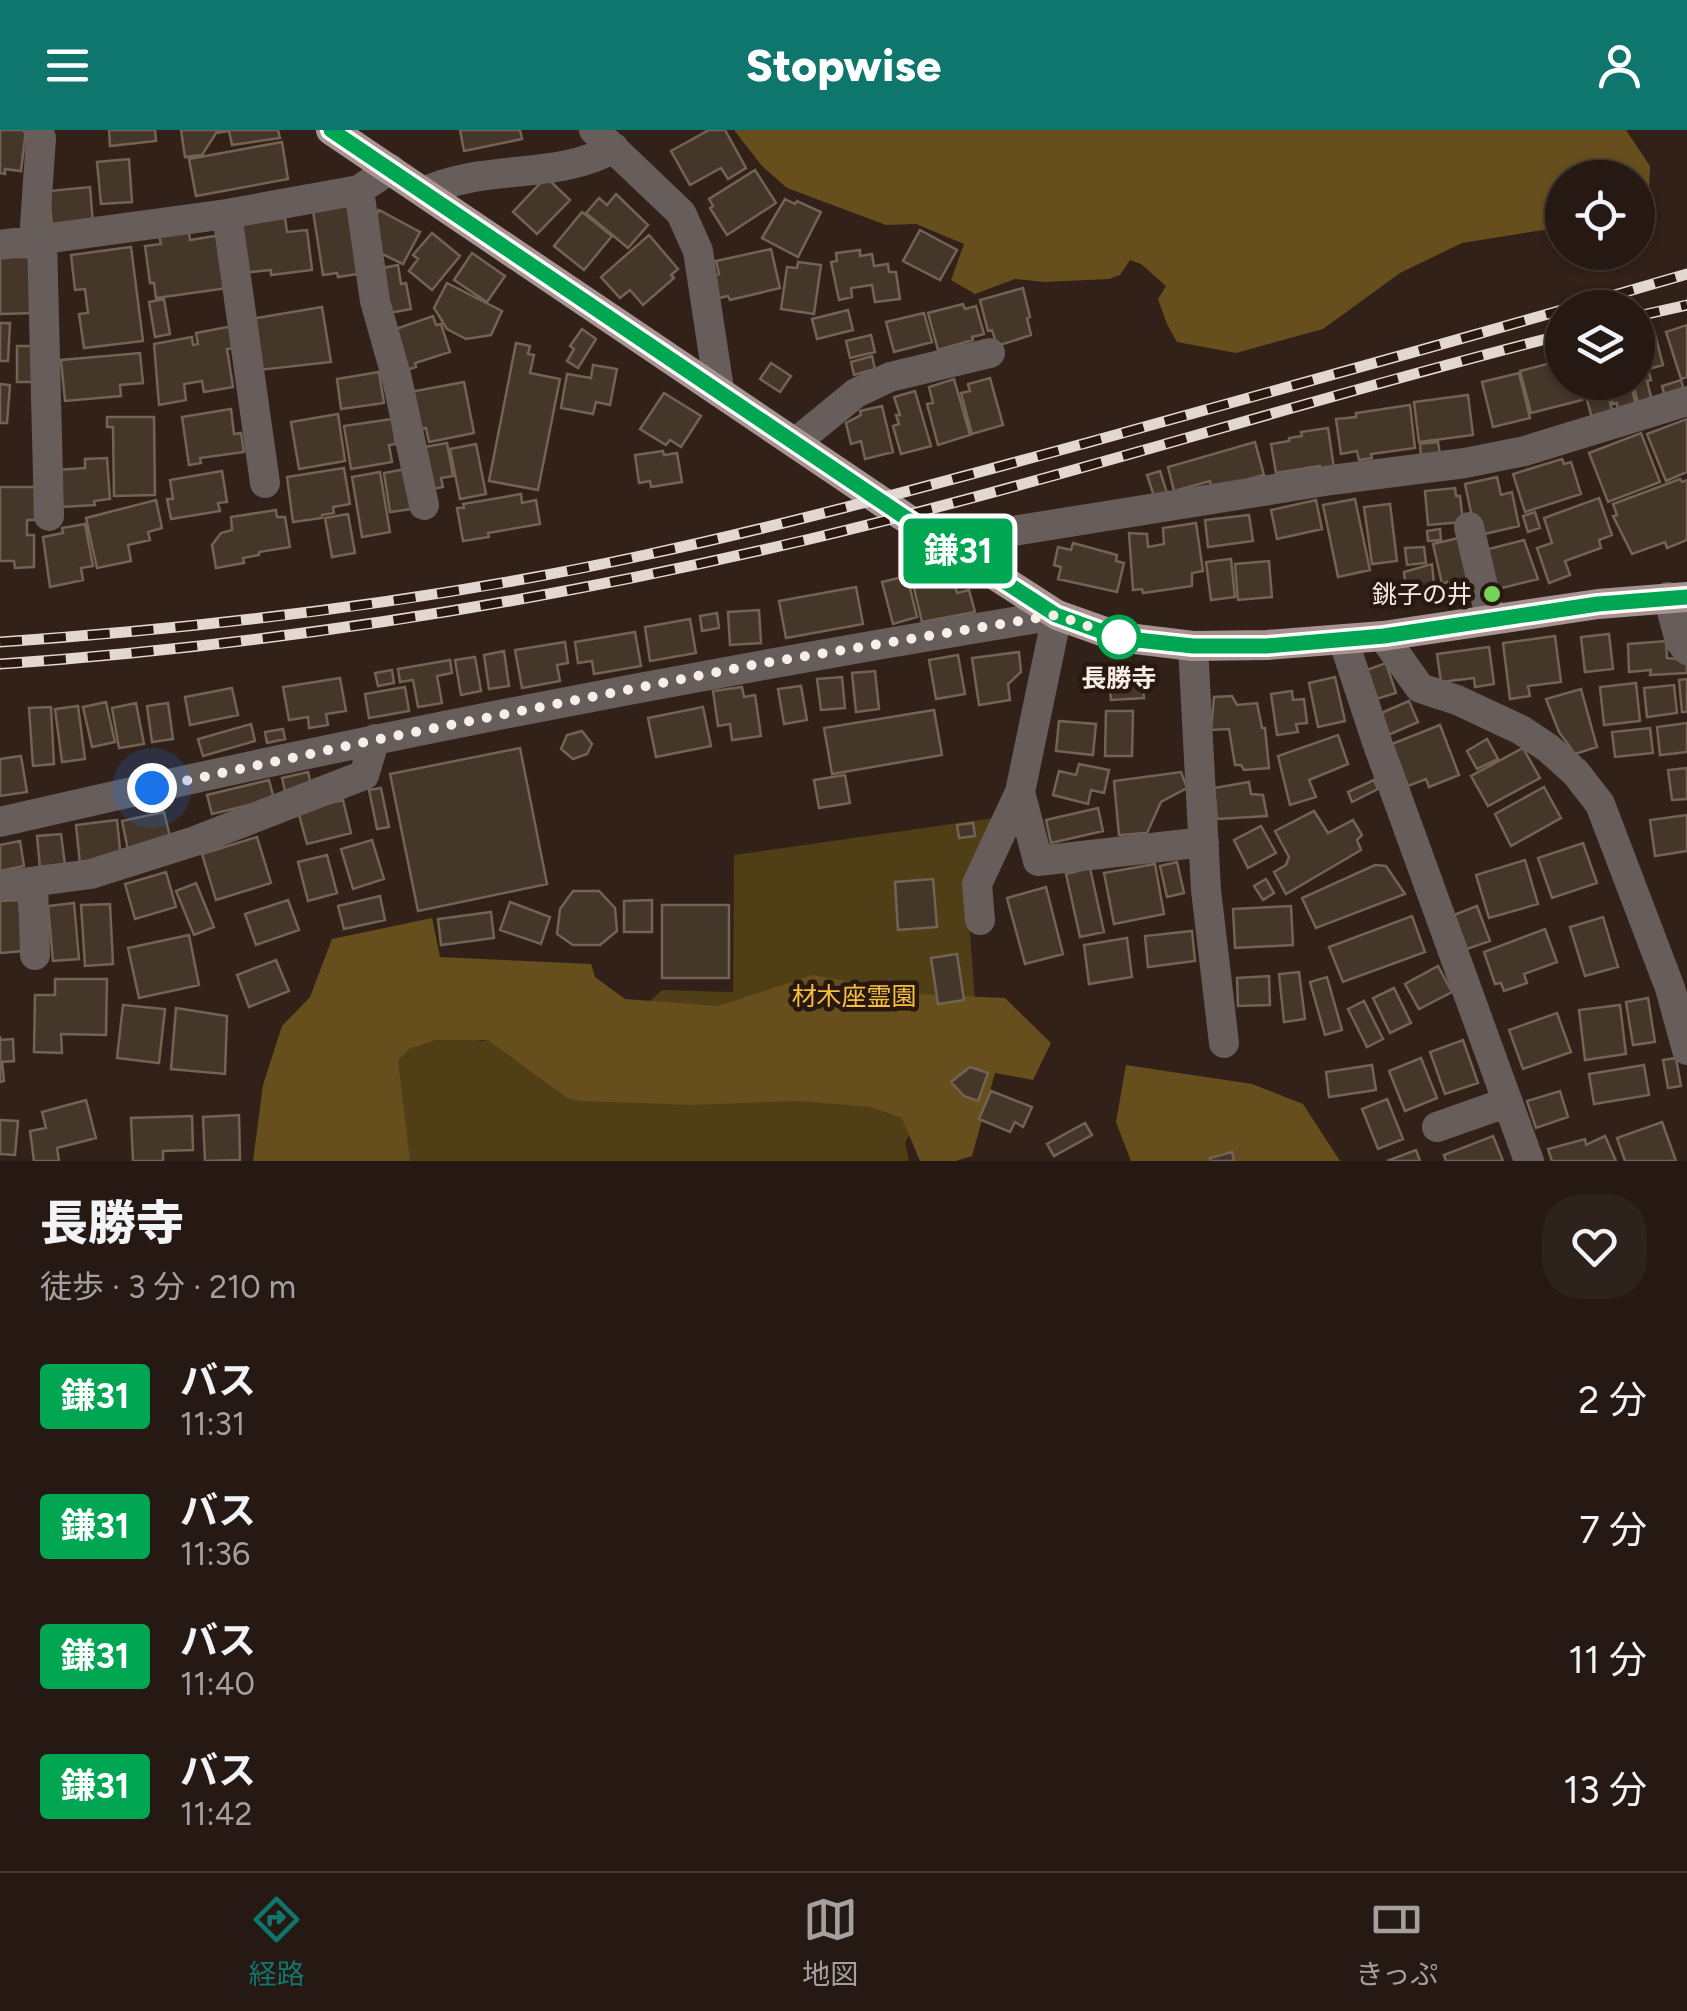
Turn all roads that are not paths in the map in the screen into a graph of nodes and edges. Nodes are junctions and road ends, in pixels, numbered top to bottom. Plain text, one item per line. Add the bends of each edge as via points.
1 (38, 130) edge
2 (331, 130) edge
3 (604, 139) edge
4 (390, 169) junction
5 (359, 190) junction
6 (424, 192) junction
7 (227, 214) junction
8 (38, 240) junction
9 (0, 245) edge
10 (990, 352) dead end
11 (719, 390) junction
12 (1687, 400) edge
13 (795, 443) junction
14 (265, 483) dead end
15 (424, 505) dead end
16 (49, 516) dead end
17 (1469, 527) dead end
18 (944, 542) junction
19 (1677, 597) edge
20 (1056, 615) junction
21 (1491, 620) junction
22 (1384, 636) junction
23 (1343, 639) junction
24 (1193, 646) junction
25 (1687, 650) edge
26 (375, 740) junction
27 (1020, 792) junction
28 (0, 822) edge
29 (1204, 842) junction
30 (32, 882) junction
31 (0, 886) edge
32 (980, 920) dead end
33 (36, 955) dead end
34 (1224, 1043) dead end
35 (1687, 1050) edge
36 (1508, 1102) junction
37 (1437, 1127) dead end
38 (1529, 1161) edge

1 - 8 street
2 - 4 main road
3 - 6 street via 591,162 487,172
3 - 11 street via 680,213 698,251
4 - 5 street
4 - 6 main road
5 - 7 street
5 - 15 street via 375,301
6 - 11 main road
7 - 8 street
7 - 14 street
8 - 9 street
8 - 16 street
10 - 13 street via 890,377 856,393
11 - 13 main road
12 - 18 street via 1465,464
13 - 18 main road
17 - 21 street
18 - 20 main road
19 - 21 main road
19 - 25 street via 1680,641
20 - 24 main road via 1119,638
20 - 26 street via 758,664
20 - 27 street
21 - 22 main road
22 - 23 main road
22 - 35 street via 1420,688 1521,730 1576,773 1600,804
23 - 24 main road
23 - 36 street
24 - 29 street
26 - 28 street
26 - 30 street via 364,775 196,842 91,874
27 - 29 street via 1038,861
27 - 32 street via 977,884
29 - 34 street
30 - 31 street
30 - 33 street
36 - 37 street
36 - 38 street

